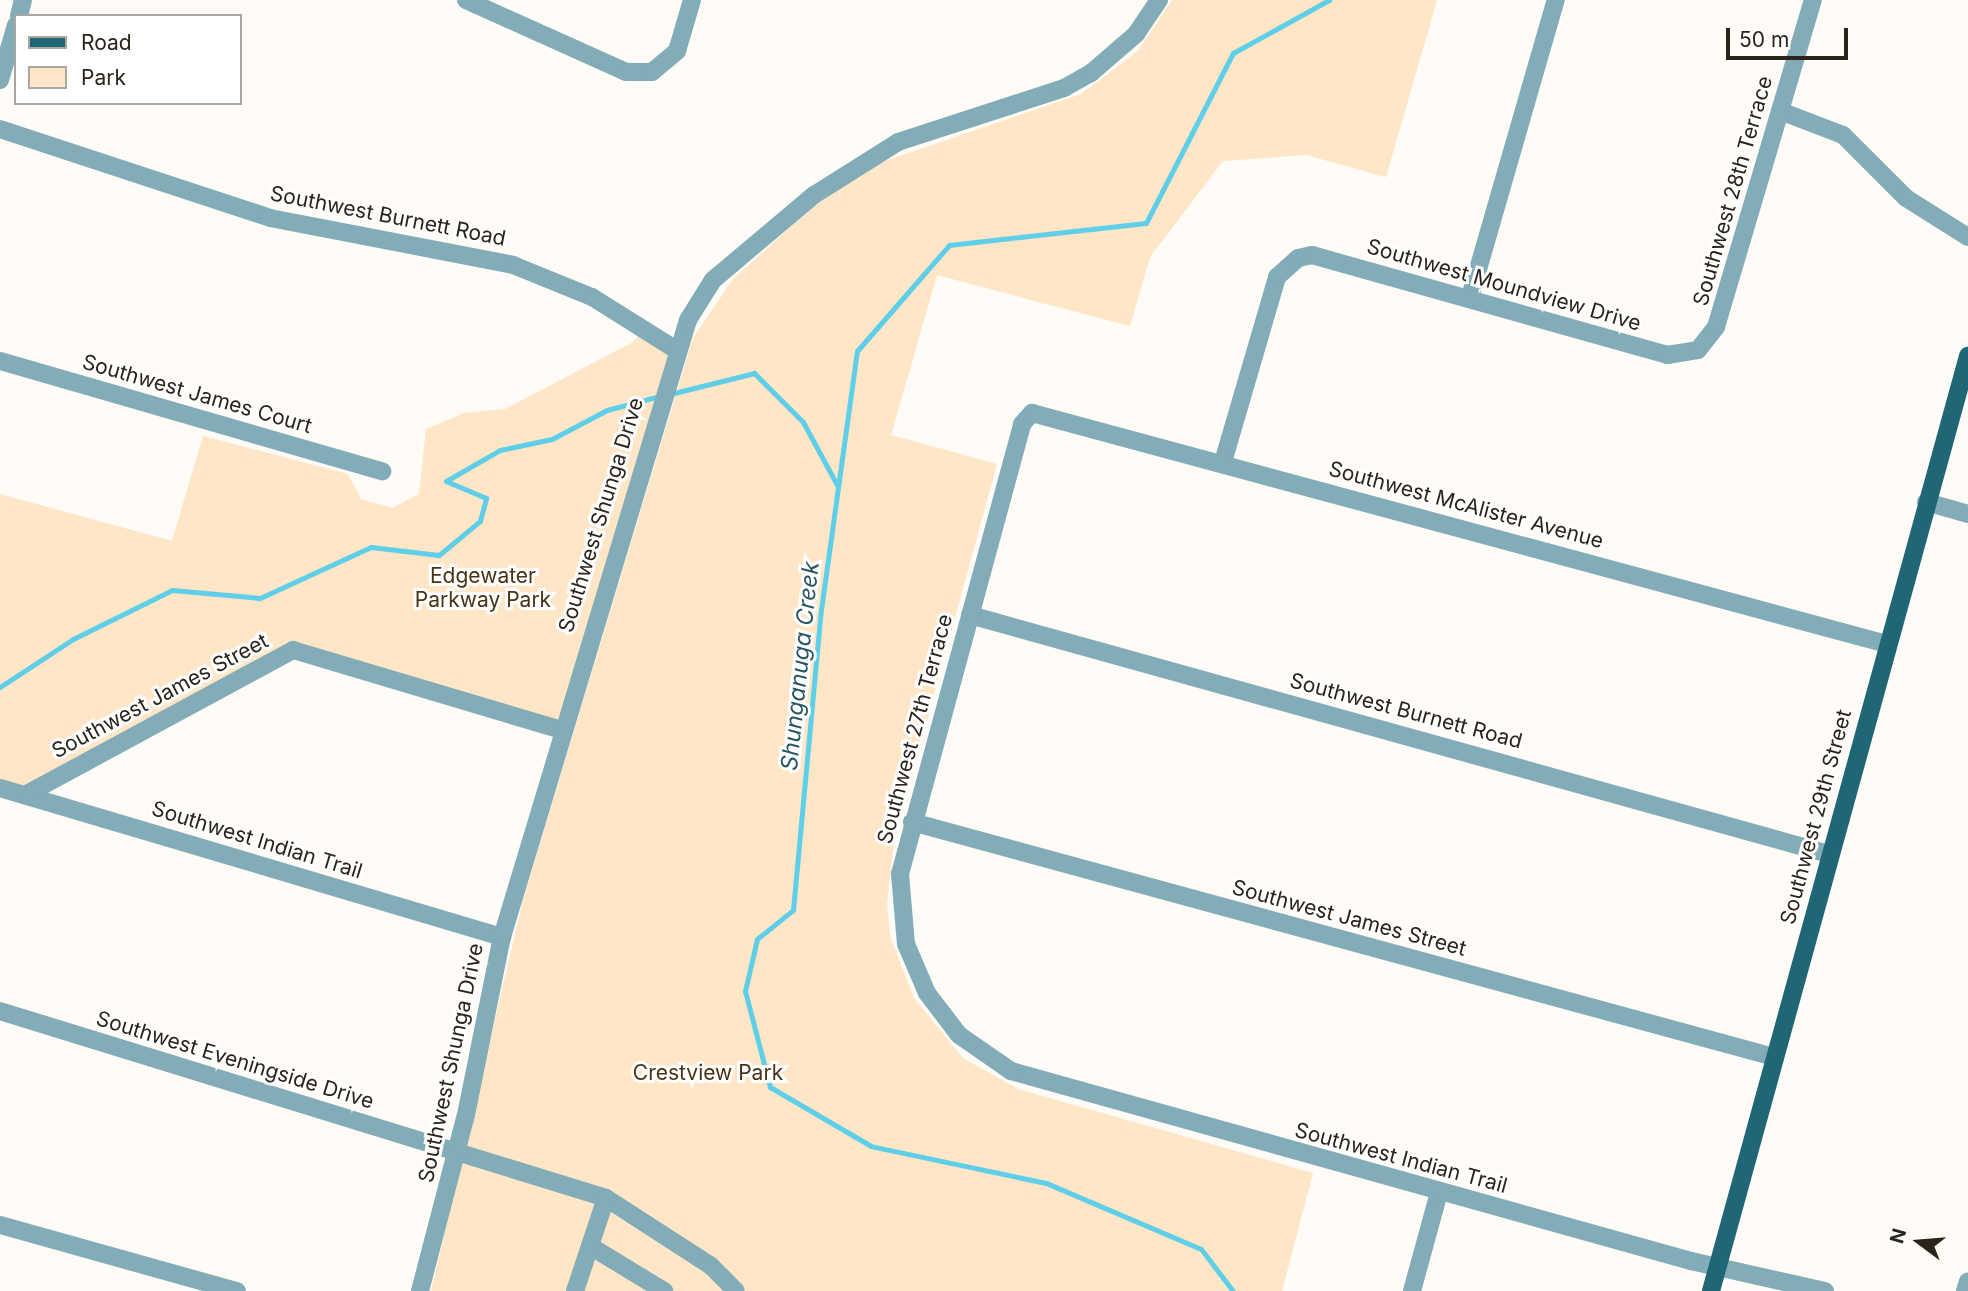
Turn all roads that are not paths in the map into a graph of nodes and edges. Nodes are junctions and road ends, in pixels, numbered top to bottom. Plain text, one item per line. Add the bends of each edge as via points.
1 (467, 0) edge
2 (692, 0) edge
3 (1159, 0) edge
4 (1556, 0) edge
5 (1813, 0) edge
6 (14, 33) edge
7 (0, 80) edge
8 (1780, 111) junction
9 (0, 129) edge
10 (1968, 237) edge
11 (1470, 297) junction
12 (675, 348) junction
13 (1699, 349) joint
14 (1968, 356) edge
15 (0, 361) edge
16 (1032, 413) joint
17 (1223, 462) junction
18 (382, 471) dead end
19 (1926, 502) junction
20 (1968, 514) edge
21 (970, 615) junction
22 (1887, 644) junction
23 (561, 730) junction
24 (0, 788) edge
25 (25, 795) junction
26 (912, 822) junction
27 (1829, 854) junction
28 (502, 937) junction
29 (0, 1010) edge
30 (972, 1046) joint
31 (1774, 1057) junction
32 (457, 1152) junction
33 (1439, 1192) junction
34 (606, 1198) junction
35 (0, 1225) edge
36 (590, 1247) junction
37 (1718, 1265) junction
38 (1968, 1281) edge
39 (237, 1291) edge
40 (420, 1291) edge
41 (575, 1291) edge
42 (664, 1291) edge
43 (736, 1291) edge
44 (1412, 1291) edge
45 (1711, 1291) edge
46 (1825, 1291) edge
47 (1965, 1291) edge

1 - 2 street via 626,72 652,72 677,51
3 - 12 street, Southwest Shunga Drive via 1136,34 1091,73 898,142 814,195 713,280
4 - 11 street
5 - 8 street, Southwest 28th Terrace
6 - 7 street
8 - 10 street via 1849,140 1906,198
8 - 13 street, Southwest 28th Terrace via 1716,327
9 - 12 street, Southwest Burnett Road via 270,218 513,265 572,287
11 - 13 street, Southwest Moundview Drive via 1667,355
11 - 17 street, Southwest Moundview Drive via 1312,255 1297,258 1277,277
12 - 23 street, Southwest Shunga Drive
14 - 19 main road, Southwest 29th Street
15 - 18 street, Southwest James Court
16 - 17 street, Southwest McAlister Avenue
16 - 21 street, Southwest 27th Terrace via 1022,424
17 - 22 street, Southwest McAlister Avenue
19 - 20 street
19 - 22 main road, Southwest 29th Street
21 - 26 street, Southwest 27th Terrace
21 - 27 street, Southwest Burnett Road
22 - 27 main road, Southwest 29th Street
23 - 25 street, Southwest James Street via 293,650
23 - 28 street, Southwest Shunga Drive
24 - 25 street, Southwest Indian Trail
25 - 28 street, Southwest Indian Trail
26 - 30 street, Southwest 27th Terrace via 900,874 906,944 933,1003
26 - 31 street, Southwest James Street
27 - 31 main road, Southwest 29th Street
28 - 32 street, Southwest Shunga Drive
29 - 32 street, Southwest Eveningside Drive
30 - 33 street, Southwest Indian Trail via 1030,1079
31 - 37 main road, Southwest 29th Street
32 - 34 street, Southwest Eveningside Drive
32 - 40 street, Southwest Shunga Drive
33 - 37 street, Southwest Indian Trail
33 - 44 street
34 - 36 street
34 - 43 street, Southwest Eveningside Drive via 711,1266
35 - 39 street
36 - 41 street
36 - 42 street
37 - 45 main road, Southwest 29th Street
37 - 46 street, Southwest Indian Trail
38 - 47 street

